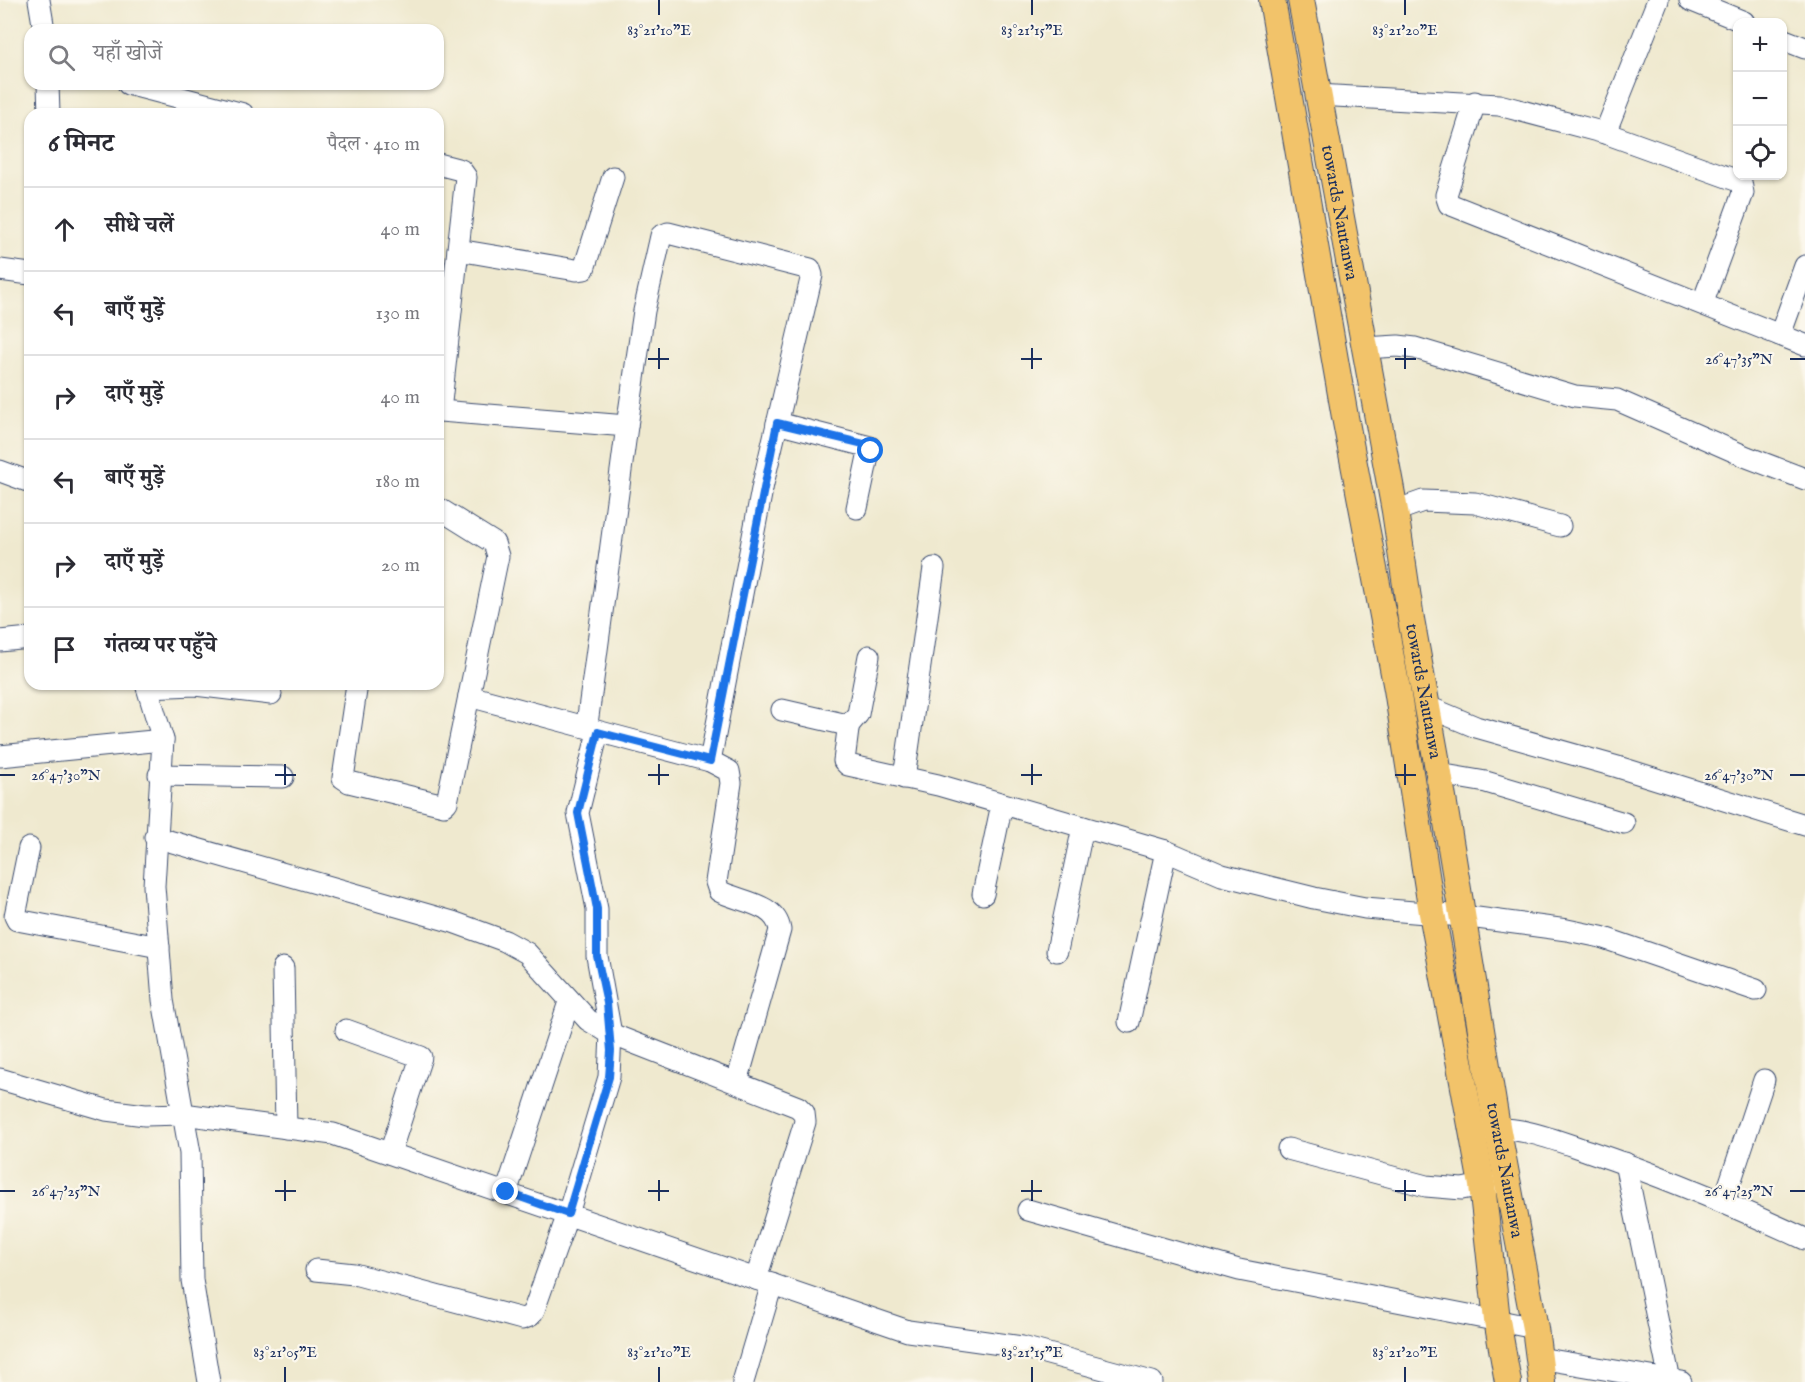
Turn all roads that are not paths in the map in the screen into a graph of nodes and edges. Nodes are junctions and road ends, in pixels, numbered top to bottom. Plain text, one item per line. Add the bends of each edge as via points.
1 (39, 0) edge
2 (1272, 0) edge
3 (1301, 0) edge
4 (1658, 0) edge
5 (1690, 0) edge
6 (1734, 18) edge
7 (43, 24) edge
8 (1787, 41) edge
9 (1805, 48) edge
10 (48, 90) edge
11 (151, 90) edge
12 (1317, 95) junction
13 (1475, 102) junction
14 (49, 108) edge
15 (220, 108) edge
16 (1605, 133) junction
17 (444, 166) edge
18 (613, 177) dead end
19 (458, 250) junction
20 (1805, 266) edge
21 (0, 270) edge
22 (24, 273) edge
23 (1703, 303) junction
24 (1780, 334) junction
25 (1805, 345) edge
26 (1364, 348) junction
27 (444, 368) edge
28 (444, 410) edge
29 (777, 423) junction
30 (627, 426) junction
31 (0, 471) edge
32 (1805, 479) edge
33 (24, 480) edge
34 (857, 508) dead end
35 (1395, 511) junction
36 (444, 512) edge
37 (1560, 526) dead end
38 (934, 567) dead end
39 (24, 639) edge
40 (0, 641) edge
41 (869, 656) dead end
42 (147, 690) edge
43 (237, 690) edge
44 (356, 690) edge
45 (271, 694) dead end
46 (469, 696) junction
47 (1426, 706) junction
48 (782, 710) dead end
49 (847, 727) junction
50 (593, 730) junction
51 (163, 740) junction
52 (0, 756) edge
53 (710, 761) junction
54 (1439, 774) junction
55 (159, 775) junction
56 (283, 777) dead end
57 (904, 778) junction
58 (1002, 804) junction
59 (1624, 823) dead end
60 (1805, 825) edge
61 (1083, 827) junction
62 (155, 837) junction
63 (29, 848) dead end
64 (1166, 851) junction
65 (983, 894) dead end
66 (1432, 913) junction
67 (1462, 916) junction
68 (159, 947) junction
69 (1057, 951) dead end
70 (284, 968) dead end
71 (1756, 990) dead end
72 (569, 1002) junction
73 (1129, 1022) dead end
74 (346, 1030) dead end
75 (611, 1034) junction
76 (0, 1079) edge
77 (1764, 1080) dead end
78 (737, 1082) junction
79 (183, 1114) junction
80 (1497, 1127) junction
81 (286, 1128) junction
82 (1472, 1131) junction
83 (1288, 1149) dead end
84 (390, 1153) junction
85 (1625, 1163) junction
86 (1507, 1180) junction
87 (1482, 1185) junction
88 (506, 1192) junction
89 (1724, 1201) junction
90 (1028, 1210) dead end
91 (568, 1214) junction
92 (1805, 1239) edge
93 (316, 1270) dead end
94 (764, 1282) junction
95 (1497, 1320) junction
96 (1535, 1328) junction
97 (1540, 1370) edge
98 (1676, 1381) edge
99 (209, 1382) edge
100 (743, 1382) edge
101 (1152, 1382) edge
102 (1508, 1382) edge

1 - 7 street
2 - 66 main road via 1397,689
3 - 12 main road, towards Nautanwa
4 - 16 street
5 - 6 street
8 - 9 street
10 - 14 street
11 - 15 street
12 - 13 street
12 - 26 main road, towards Nautanwa
13 - 16 street via 1539,114
13 - 23 street via 1446,195 1449,204
16 - 23 street via 1741,182 1744,187
17 - 19 street via 461,170 466,177
18 - 19 street via 584,269
19 - 27 street
20 - 24 street
21 - 22 street
23 - 24 street
24 - 25 street
26 - 32 street via 1415,348 1575,396 1617,399
26 - 35 main road, towards Nautanwa
28 - 30 street
29 - 30 street via 812,275 810,269 668,233 661,236 644,310
29 - 34 street via 870,447
29 - 53 street
30 - 50 street
31 - 33 street
35 - 37 street via 1423,501 1475,502
35 - 47 main road, towards Nautanwa
36 - 46 street via 494,543 497,550
38 - 57 street
39 - 40 street
41 - 49 street via 858,714
42 - 51 street
43 - 45 street
44 - 46 street via 343,778 440,804 447,802
46 - 50 street
47 - 54 main road, towards Nautanwa
47 - 60 street via 1476,728
48 - 49 street
49 - 57 street via 845,764
50 - 53 street
50 - 75 street via 578,813 597,909 597,956
51 - 52 street
51 - 55 street
53 - 78 street via 729,771 731,783 716,882 719,891 770,910 778,919 780,930
54 - 59 street via 1486,782
54 - 67 main road, towards Nautanwa
55 - 56 street
55 - 62 street
57 - 58 street
58 - 61 street
58 - 65 street
61 - 64 street
61 - 69 street
62 - 68 street
62 - 72 street via 478,930 527,953
63 - 68 street via 17,920
64 - 66 street via 1222,875 1314,898 1365,908
64 - 73 street
66 - 67 street
66 - 82 main road
67 - 71 street via 1602,937
67 - 80 main road, towards Nautanwa
68 - 79 street via 163,1000
70 - 81 street
72 - 75 street
72 - 88 street
74 - 84 street via 421,1057
75 - 78 street
75 - 91 street via 609,1077
76 - 79 street via 106,1110
77 - 89 street
78 - 94 street via 804,1113 805,1122
79 - 81 street
79 - 99 street via 190,1153 192,1280
80 - 82 street
80 - 85 street via 1542,1136
80 - 86 main road, towards Nautanwa
81 - 84 street via 333,1134
82 - 87 main road
83 - 87 street via 1426,1186 1462,1189
84 - 88 street
85 - 89 street
85 - 98 street
86 - 87 street
86 - 96 main road, towards Nautanwa
87 - 95 main road
88 - 91 street
89 - 92 street
90 - 95 street via 1239,1270
91 - 93 street via 534,1310 526,1319 354,1274
91 - 94 street
94 - 100 street
94 - 101 street via 908,1331 1022,1347
95 - 96 street
95 - 102 main road
96 - 97 main road, towards Nautanwa
97 - 98 street

